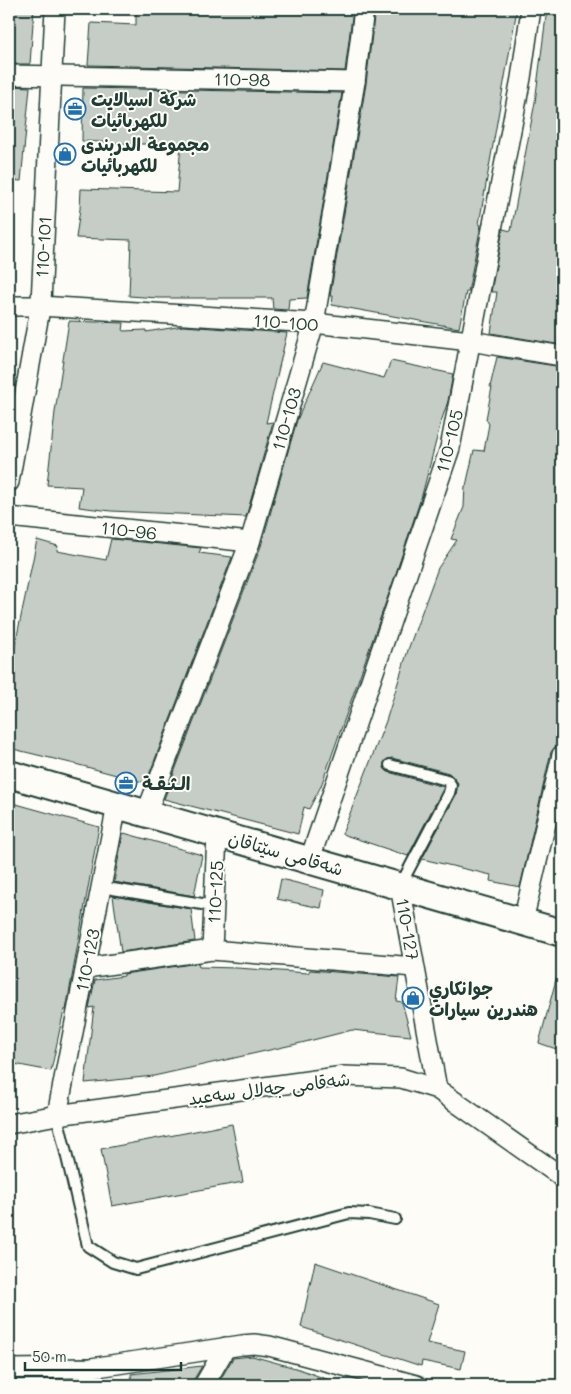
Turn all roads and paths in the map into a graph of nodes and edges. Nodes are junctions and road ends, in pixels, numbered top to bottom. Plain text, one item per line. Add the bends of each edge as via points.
1 (55, 9) edge
2 (364, 9) edge
3 (531, 9) edge
4 (9, 75) edge
5 (52, 76) junction
6 (355, 82) junction
7 (9, 306) edge
8 (40, 306) junction
9 (314, 323) junction
10 (470, 340) junction
11 (562, 356) edge
12 (9, 482) edge
13 (9, 518) edge
14 (250, 542) junction
15 (562, 755) edge
16 (390, 765) dead end
17 (9, 774) edge
18 (117, 805) junction
19 (146, 814) junction
20 (217, 834) junction
21 (310, 859) junction
22 (400, 886) junction
23 (101, 888) junction
24 (214, 906) junction
25 (523, 922) junction
26 (562, 933) edge
27 (212, 950) junction
28 (414, 967) junction
29 (86, 968) junction
30 (438, 1089) junction
31 (57, 1115) junction
32 (9, 1124) edge
33 (562, 1177) edge
34 (395, 1219) dead end
35 (226, 1347) junction
36 (91, 1368) junction
37 (9, 1370) edge
38 (365, 1379) edge
39 (80, 1385) edge
40 (204, 1385) edge
41 (416, 1385) edge

1 - 5 street, 110-101
2 - 6 street, 110-103
3 - 10 street, 110-105 via 521,78
4 - 5 street, 110-98
5 - 6 street, 110-98
5 - 8 street, 110-101
6 - 9 street, 110-103
7 - 8 street, 110-100
8 - 9 street, 110-100
8 - 12 street, 110-101
9 - 10 street, 110-100
9 - 14 street, 110-103
10 - 11 street, 110-100
10 - 21 street, 110-105 via 450,448
13 - 14 street, 110-96
14 - 19 street, 110-103
15 - 25 street
16 - 22 lane via 447,780 451,785 442,809
17 - 18 main road, شەقامی سێتاقان
18 - 19 main road, شەقامی سێتاقان
18 - 23 street, 110-123
19 - 20 main road, شەقامی سێتاقان
20 - 21 main road, شەقامی سێتاقان
20 - 24 street, 110-125
21 - 22 main road, شەقامی سێتاقان
22 - 25 main road, شەقامی سێتاقان
22 - 28 street, 110-127
23 - 24 lane
23 - 29 street, 110-123
24 - 27 street, 110-125
25 - 26 main road, شەقامی سێتاقان
27 - 28 street
27 - 29 street
28 - 30 street, 110-127
29 - 31 street, 110-123
30 - 31 street, شەقامی جەلال سەعید via 401,1078 344,1076
30 - 33 street, شەقامی جەلال سەعید
31 - 32 street, شەقامی جەلال سەعید
31 - 34 lane via 88,1246 113,1262 136,1270 349,1213
35 - 36 street
35 - 38 street via 269,1346
35 - 40 street
36 - 37 street
36 - 39 street
38 - 41 street

